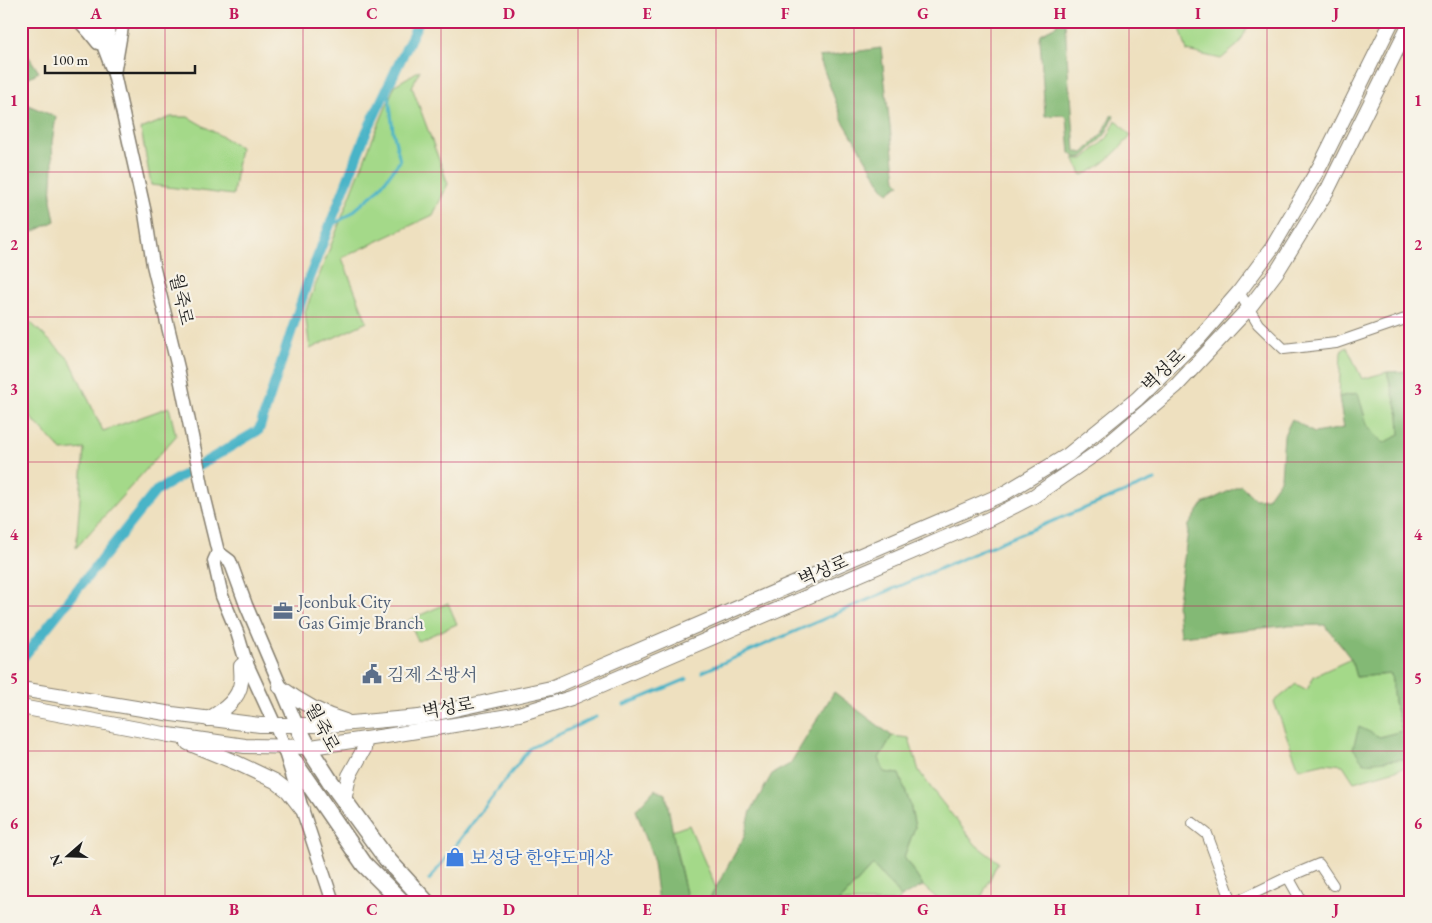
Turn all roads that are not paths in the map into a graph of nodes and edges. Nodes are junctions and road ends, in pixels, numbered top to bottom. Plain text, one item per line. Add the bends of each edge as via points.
1 (79, 21) edge
2 (94, 21) edge
3 (107, 21) edge
4 (123, 21) edge
5 (1392, 21) edge
6 (1411, 21) edge
7 (106, 56) junction
8 (114, 74) junction
9 (1239, 292) junction
10 (1249, 308) junction
11 (1411, 317) edge
12 (218, 552) junction
13 (246, 662) junction
14 (280, 687) junction
15 (21, 689) edge
16 (21, 707) edge
17 (208, 719) junction
18 (351, 723) junction
19 (297, 725) junction
20 (274, 726) junction
21 (169, 734) junction
22 (365, 739) junction
23 (283, 746) junction
24 (308, 747) junction
25 (344, 801) junction
26 (302, 809) junction
27 (1193, 823) dead end
28 (1288, 877) junction
29 (1333, 885) dead end
30 (333, 902) edge
31 (402, 902) edge
32 (426, 902) edge
33 (1234, 902) edge
34 (1302, 902) edge

1 - 7 street
2 - 7 street
3 - 8 street
4 - 8 street
5 - 9 main road, 벽성로 via 1320,166 1272,248
6 - 10 main road, 벽성로 via 1328,189 1278,270
7 - 8 street, 월죽로
8 - 12 street, 월죽로
9 - 10 street
9 - 18 main road, 벽성로 via 1200,337 1138,399 1068,454 1003,494 551,688 419,717
10 - 11 street via 1258,324 1284,350 1336,342
10 - 22 main road, 벽성로 via 1176,386 1101,450 1034,496 989,519 571,698 519,714
12 - 13 street, 월죽로 via 214,561 222,596
12 - 14 street, 월죽로 via 230,561
13 - 17 main road via 241,666 241,682 233,701
13 - 20 street, 월죽로
14 - 18 main road via 298,700
14 - 19 street, 월죽로
15 - 17 main road, 벽성로
16 - 21 main road, 벽성로
17 - 20 main road, 벽성로
18 - 19 main road, 벽성로
19 - 20 main road, 벽성로
19 - 24 main road, 월죽로
20 - 23 street, 월죽로
21 - 23 main road, 벽성로 via 244,746
21 - 26 main road via 275,781
22 - 24 main road, 벽성로
22 - 25 main road via 364,749 349,776
23 - 24 main road, 벽성로
23 - 26 street
23 - 31 main road, 월죽로 via 364,864
24 - 25 main road, 월죽로
25 - 32 main road, 월죽로 via 386,858
26 - 30 street
27 - 33 street via 1207,834
28 - 29 street via 1319,864
28 - 33 street
28 - 34 street

